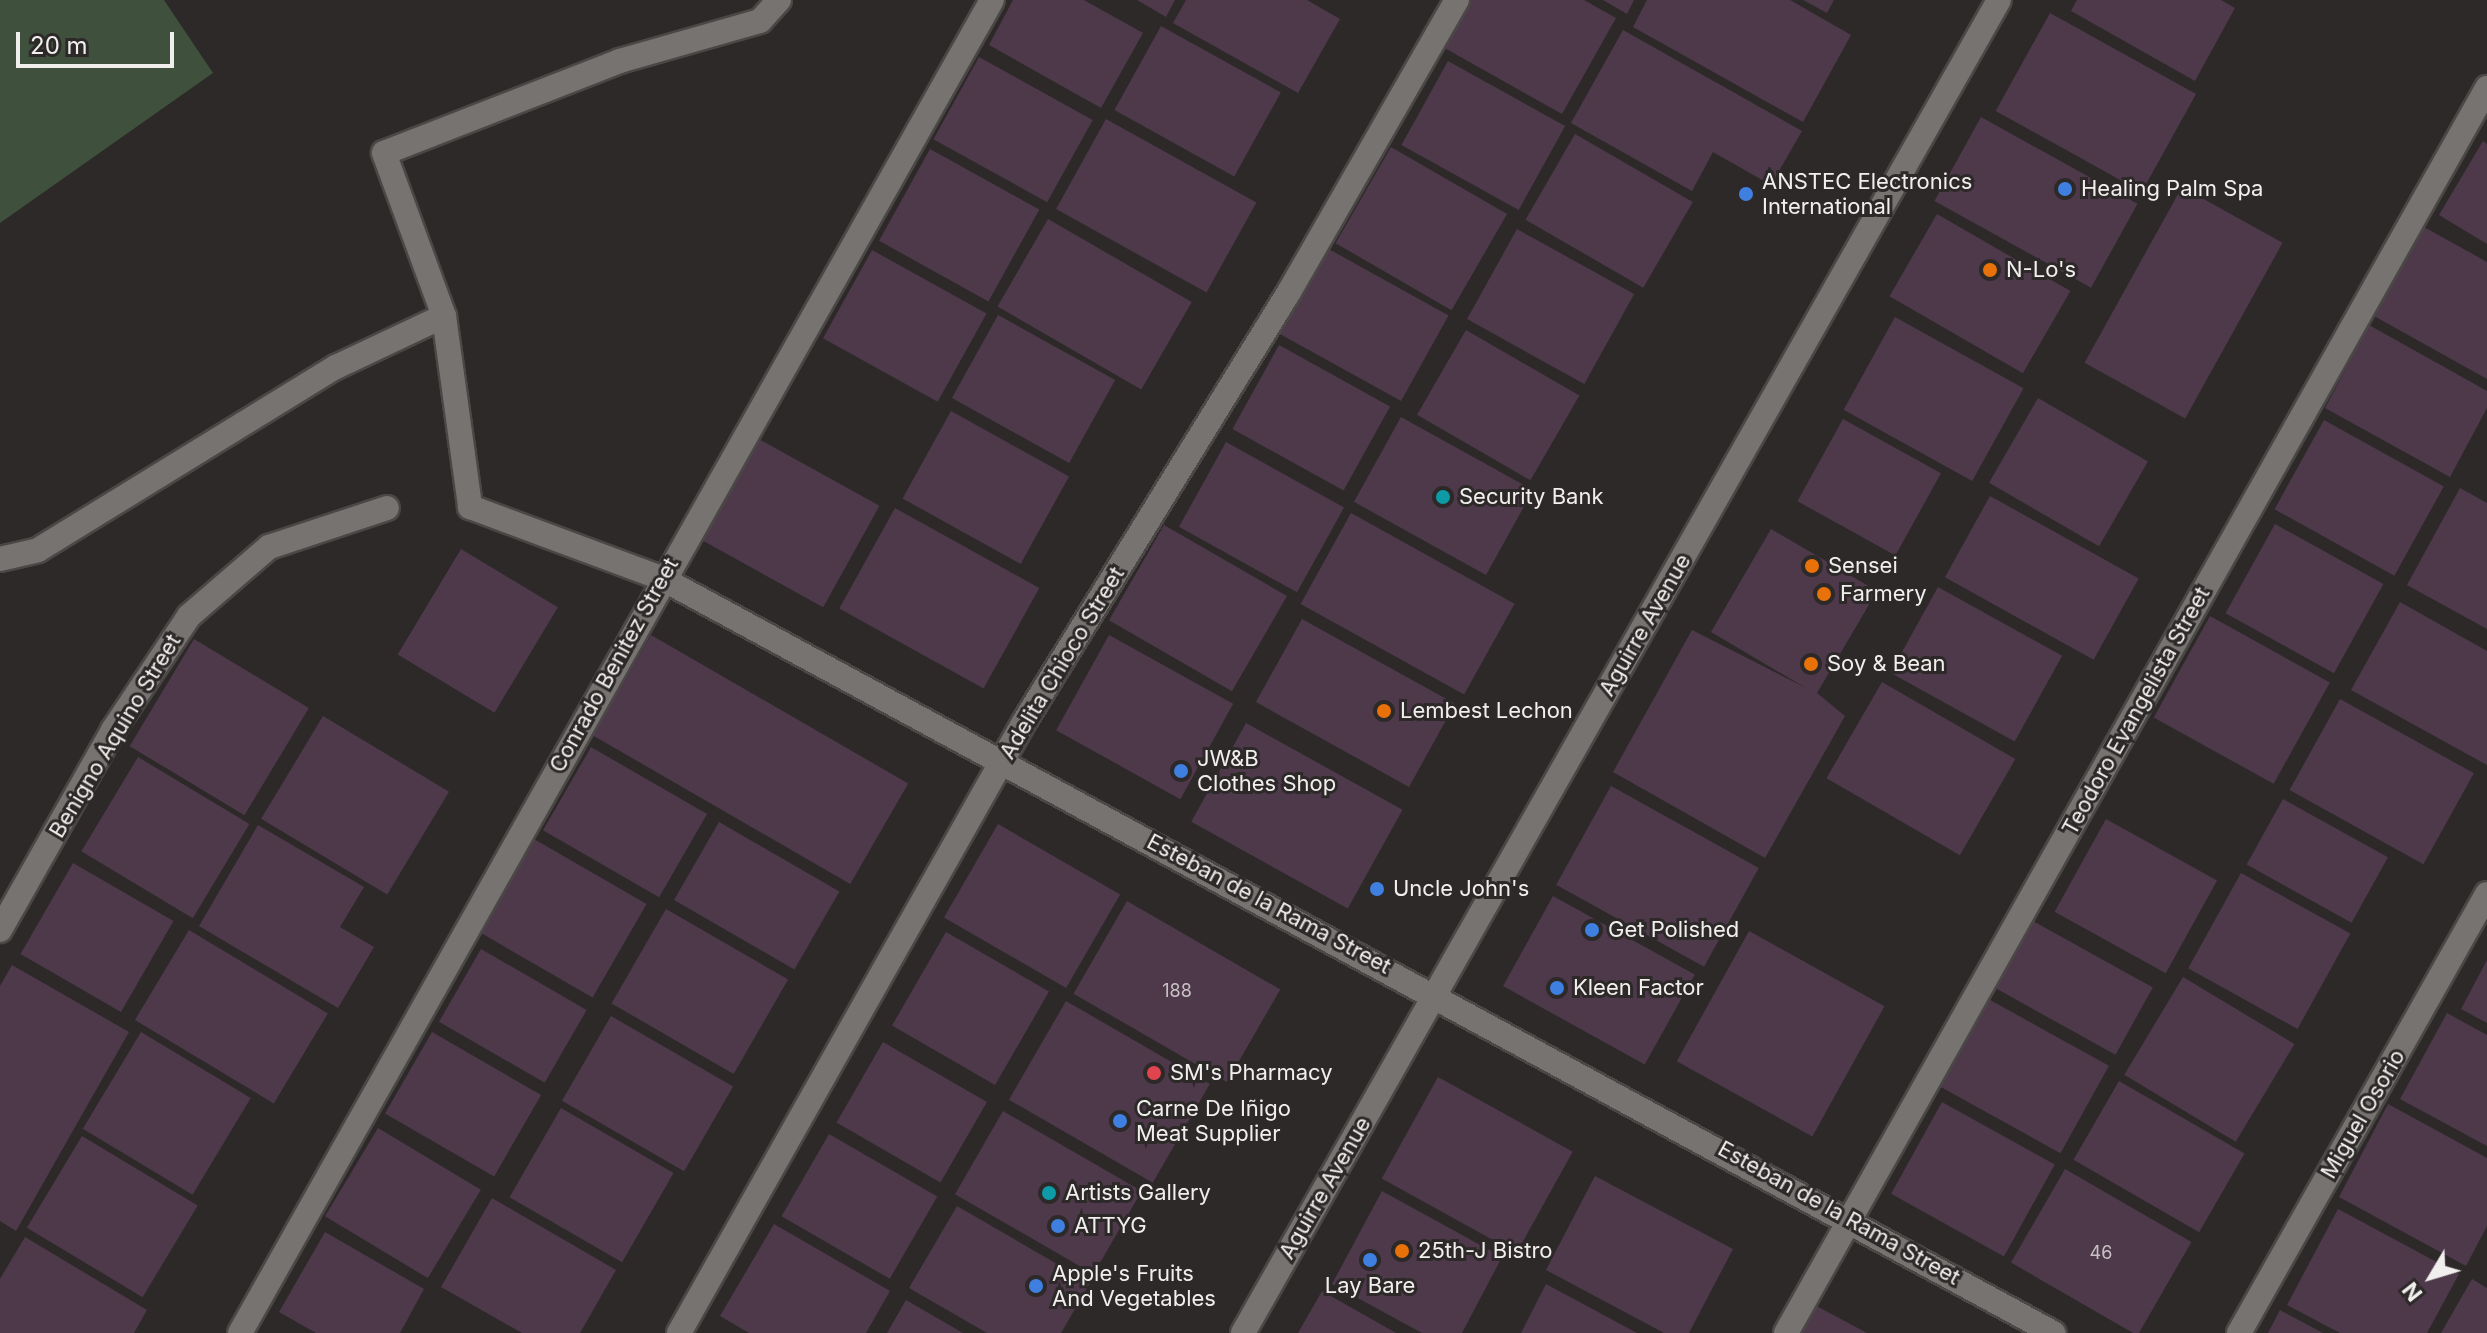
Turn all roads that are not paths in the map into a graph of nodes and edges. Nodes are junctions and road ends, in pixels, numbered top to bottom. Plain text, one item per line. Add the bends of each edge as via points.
1 (779, 0) edge
2 (992, 0) edge
3 (1457, 0) edge
4 (1999, 0) edge
5 (2487, 88) edge
6 (444, 316) junction
7 (387, 508) dead end
8 (0, 559) edge
9 (661, 578) junction
10 (1002, 761) junction
11 (2487, 894) edge
12 (0, 930) edge
13 (1436, 993) junction
14 (1851, 1218) junction
15 (240, 1333) edge
16 (679, 1333) edge
17 (1243, 1333) edge
18 (1786, 1333) edge
19 (2053, 1333) edge
20 (2239, 1333) edge

1 - 6 street via 760,21 620,61 384,153
2 - 9 street, Conrado Benitez Street
3 - 10 street, Adelita Chioco Street
4 - 13 street, Aguirre Avenue
5 - 14 street, Teodoro Evangelista Street
6 - 8 street via 336,367 38,550
6 - 9 street, Esteban de la Rama Street via 470,507
7 - 12 street, Benigno Aquino Street via 269,547 189,616 113,730
9 - 10 street, Esteban de la Rama Street
9 - 15 street, Conrado Benitez Street
10 - 13 street, Esteban de la Rama Street
10 - 16 street, Adelita Chioco Street
11 - 20 street, Miguel Osorio
13 - 14 street, Esteban de la Rama Street
13 - 17 street, Aguirre Avenue
14 - 18 street, Teodoro Evangelista Street
14 - 19 street, Esteban de la Rama Street

